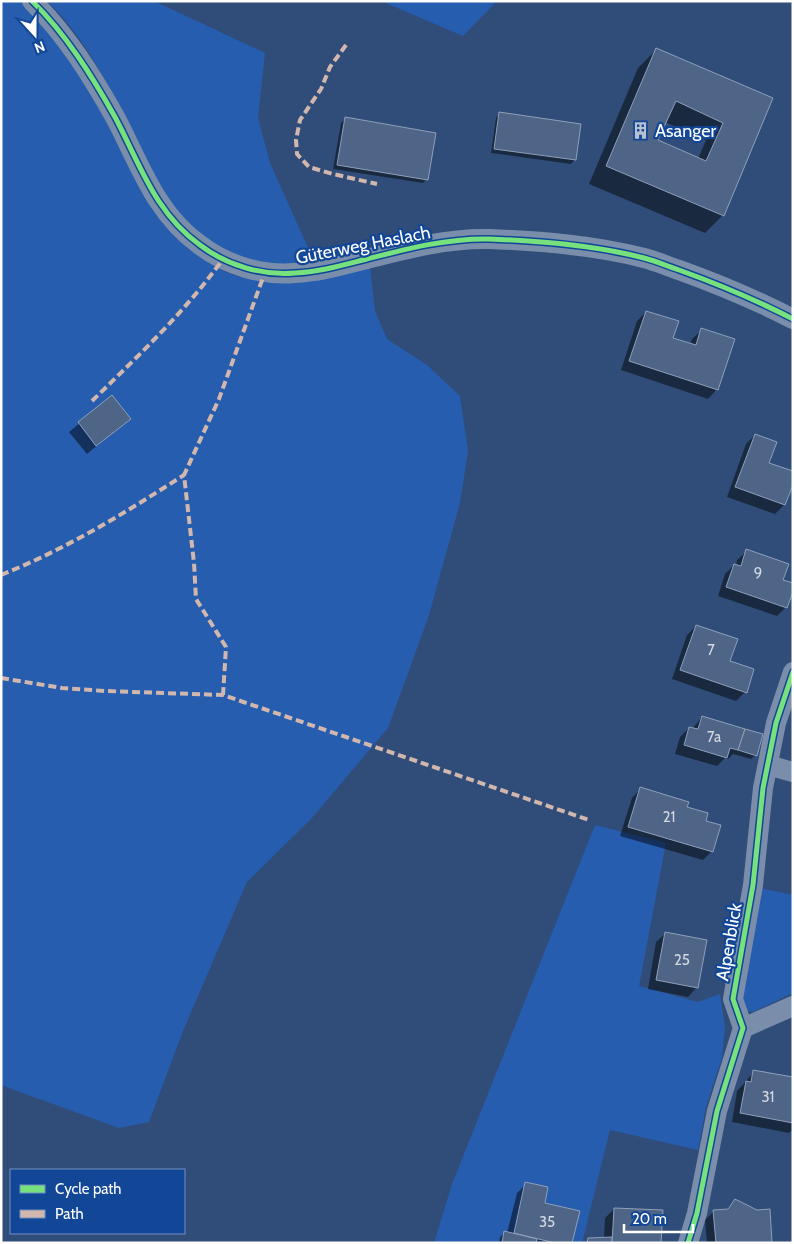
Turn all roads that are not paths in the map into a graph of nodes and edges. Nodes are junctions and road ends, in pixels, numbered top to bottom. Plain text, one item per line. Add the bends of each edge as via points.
1 (32, 1) edge
2 (793, 319) edge
3 (793, 672) edge
4 (768, 765) junction
5 (793, 772) edge
6 (793, 1006) edge
7 (743, 1028) junction
8 (688, 1243) edge

1 - 2 street, Güterweg Haslach via 89,72 154,194 177,227 201,247 228,262 260,272 294,274 436,243 486,239 542,242 645,258 751,298
3 - 4 street, Alpenblick via 776,723
4 - 5 street
4 - 7 street, Alpenblick via 753,885 733,999
6 - 7 street
7 - 8 street via 716,1111 697,1213

